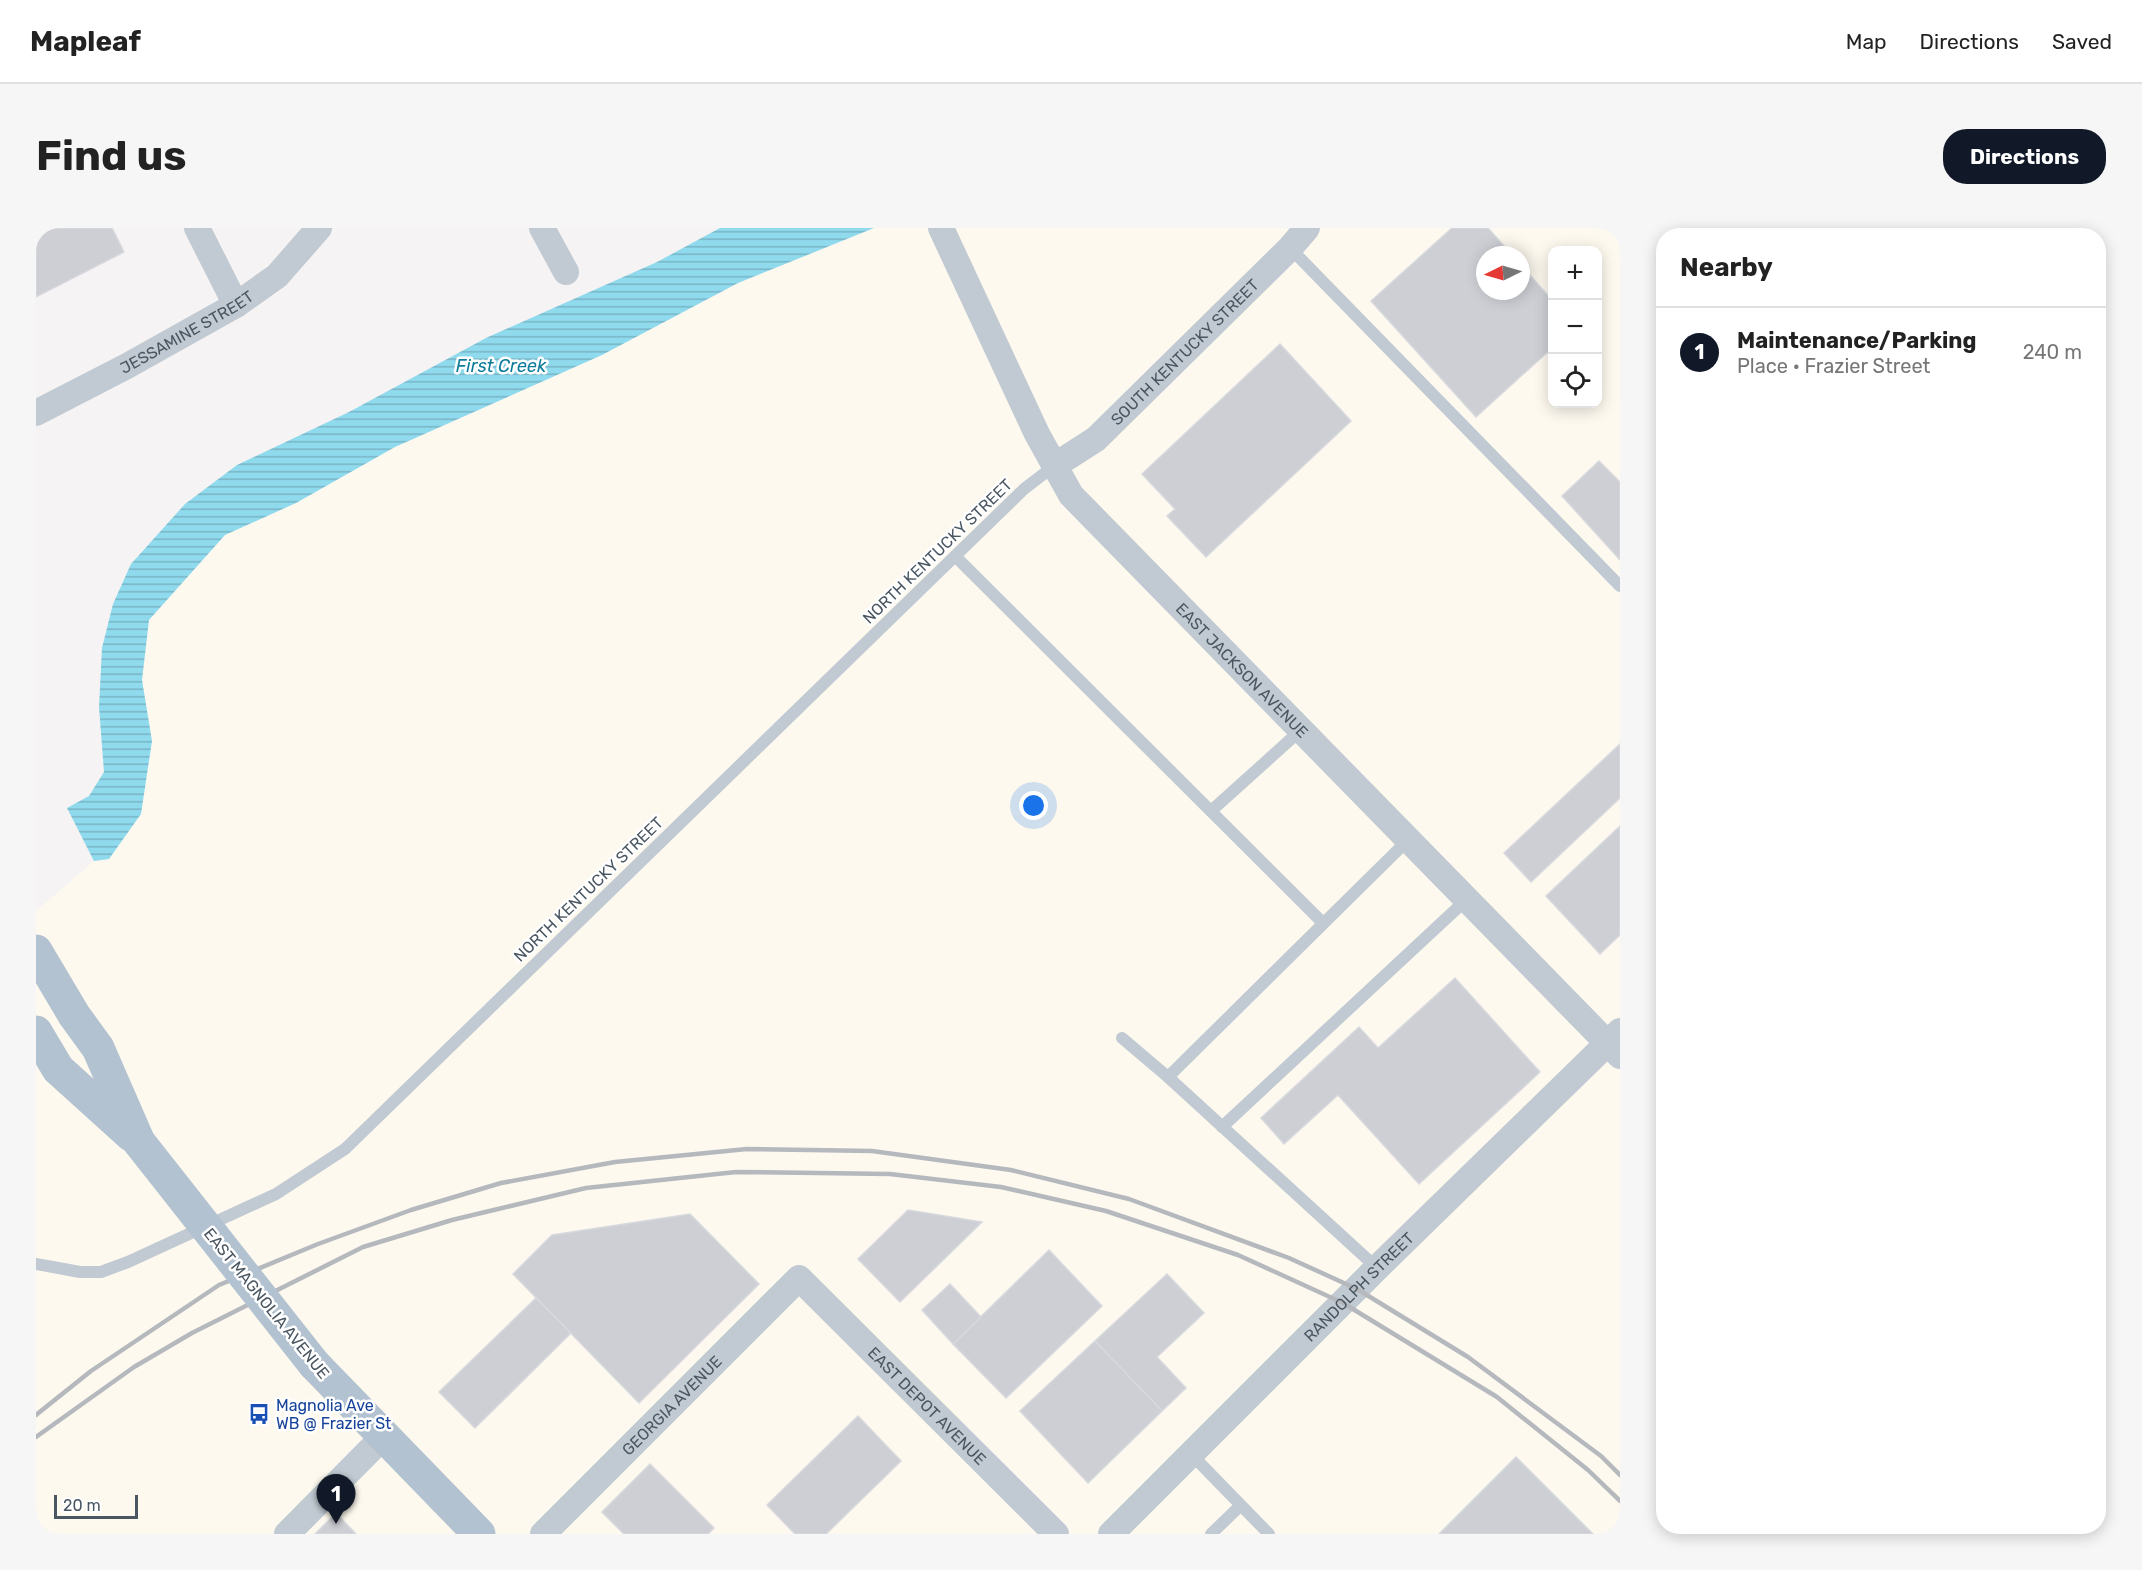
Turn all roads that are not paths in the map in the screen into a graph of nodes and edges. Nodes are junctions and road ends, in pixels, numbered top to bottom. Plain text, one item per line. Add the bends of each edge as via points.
1 (197, 228) edge
2 (319, 228) edge
3 (542, 228) edge
4 (941, 228) edge
5 (1307, 228) edge
6 (1290, 248) junction
7 (566, 272) dead end
8 (236, 304) junction
9 (36, 413) edge
10 (1054, 466) junction
11 (955, 556) junction
12 (1620, 586) edge
13 (1300, 730) junction
14 (1211, 811) junction
15 (1408, 840) junction
16 (1466, 900) junction
17 (1323, 923) junction
18 (36, 951) edge
19 (36, 1032) edge
20 (1122, 1038) dead end
21 (1616, 1043) edge
22 (1168, 1077) junction
23 (1222, 1127) junction
24 (139, 1142) junction
25 (36, 1264) edge
26 (1377, 1268) junction
27 (799, 1278) joint
28 (383, 1437) junction
29 (1191, 1454) junction
30 (1240, 1506) junction
31 (287, 1534) edge
32 (479, 1534) edge
33 (543, 1534) edge
34 (1056, 1534) edge
35 (1111, 1534) edge
36 (1211, 1534) edge
37 (1269, 1534) edge

1 - 8 street
2 - 8 street, JESSAMINE STREET via 277,276
3 - 7 street
4 - 10 street, EAST JACKSON AVENUE
5 - 6 street, SOUTH KENTUCKY STREET
6 - 10 street, SOUTH KENTUCKY STREET via 1096,439
6 - 12 lane
8 - 9 street, JESSAMINE STREET
10 - 11 lane, NORTH KENTUCKY STREET via 1024,489
10 - 13 street, EAST JACKSON AVENUE via 1071,495
11 - 14 lane
11 - 25 lane, NORTH KENTUCKY STREET via 345,1149 276,1194 128,1262 101,1272
13 - 14 lane
13 - 15 street, EAST JACKSON AVENUE
14 - 17 lane
15 - 16 street, EAST JACKSON AVENUE
15 - 17 lane
16 - 21 street, EAST JACKSON AVENUE
16 - 23 lane
17 - 22 lane
18 - 24 main road, EAST MAGNOLIA AVENUE via 98,1048
19 - 24 main road, EAST MAGNOLIA AVENUE via 58,1069
20 - 22 lane
21 - 26 street, RANDOLPH STREET
22 - 23 lane
23 - 26 lane
24 - 28 main road, EAST MAGNOLIA AVENUE, bridge via 314,1364
26 - 29 street, RANDOLPH STREET
27 - 33 street, GEORGIA AVENUE
27 - 34 street, EAST DEPOT AVENUE
28 - 31 street
28 - 32 main road, EAST MAGNOLIA AVENUE
29 - 30 lane
29 - 35 street, RANDOLPH STREET
30 - 36 lane
30 - 37 lane

